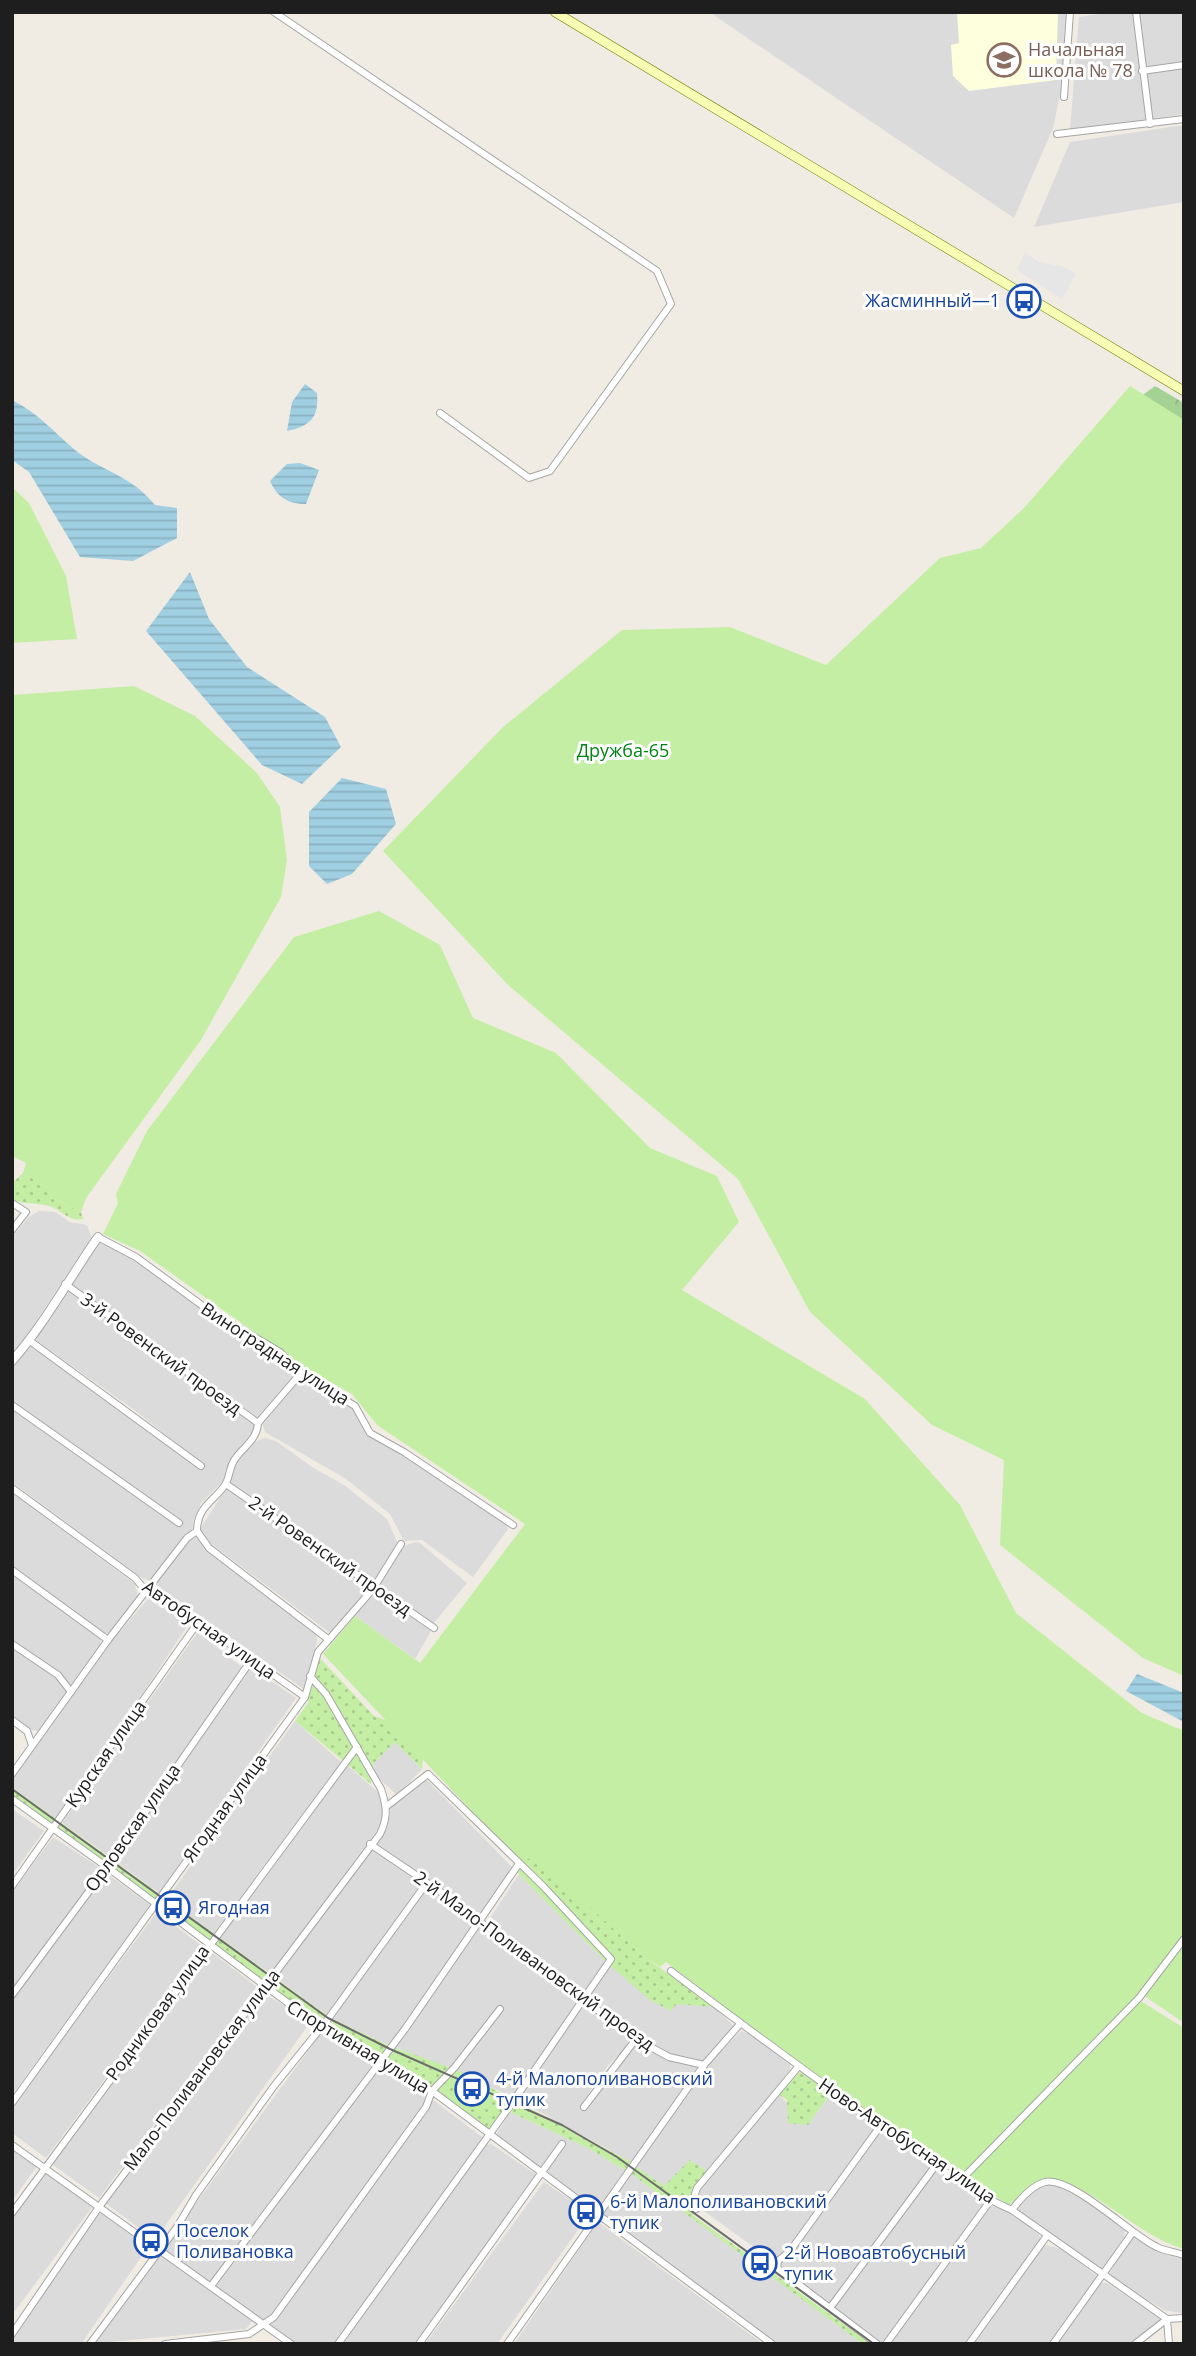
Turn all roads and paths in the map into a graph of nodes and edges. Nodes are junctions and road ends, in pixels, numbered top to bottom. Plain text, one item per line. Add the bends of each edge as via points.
1 (274, 12) edge
2 (555, 12) edge
3 (1070, 12) edge
4 (1136, 12) edge
5 (1184, 65) edge
6 (1142, 71) junction
7 (1065, 97) dead end
8 (1184, 119) edge
9 (1150, 124) junction
10 (1057, 134) dead end
11 (1184, 391) edge
12 (440, 413) dead end
13 (12, 1203) edge
14 (12, 1230) edge
15 (98, 1237) joint
16 (65, 1284) junction
17 (30, 1341) junction
18 (12, 1361) edge
19 (301, 1373) junction
20 (12, 1405) edge
21 (258, 1423) junction
22 (201, 1466) dead end
23 (226, 1484) junction
24 (12, 1488) edge
25 (178, 1523) dead end
26 (513, 1525) dead end
27 (197, 1531) junction
28 (401, 1544) dead end
29 (12, 1570) edge
30 (373, 1589) junction
31 (146, 1591) junction
32 (199, 1621) junction
33 (434, 1628) dead end
34 (328, 1639) junction
35 (108, 1640) junction
36 (12, 1644) edge
37 (251, 1659) junction
38 (310, 1676) junction
39 (71, 1692) junction
40 (305, 1697) junction
41 (12, 1720) edge
42 (32, 1745) junction
43 (357, 1747) junction
44 (12, 1774) edge
45 (12, 1800) edge
46 (387, 1806) junction
47 (54, 1830) junction
48 (370, 1844) junction
49 (518, 1865) junction
50 (107, 1867) junction
51 (426, 1884) junction
52 (12, 1886) edge
53 (156, 1906) junction
54 (479, 1923) junction
55 (1184, 1939) edge
56 (209, 1944) junction
57 (671, 1971) dead end
58 (264, 1987) junction
59 (12, 1995) edge
60 (584, 1997) junction
61 (500, 2009) dead end
62 (740, 2024) junction
63 (320, 2027) junction
64 (636, 2039) junction
65 (382, 2062) junction
66 (704, 2065) junction
67 (799, 2067) junction
68 (432, 2091) junction
69 (12, 2103) edge
70 (584, 2106) dead end
71 (881, 2125) junction
72 (489, 2135) junction
73 (562, 2144) dead end
74 (12, 2145) edge
75 (936, 2165) junction
76 (45, 2168) junction
77 (542, 2173) junction
78 (960, 2181) junction
79 (990, 2201) junction
80 (99, 2207) junction
81 (696, 2209) dead end
82 (1012, 2210) junction
83 (12, 2213) edge
84 (596, 2215) junction
85 (1133, 2232) junction
86 (1046, 2237) junction
87 (158, 2251) junction
88 (1184, 2255) edge
89 (1102, 2276) junction
90 (211, 2286) junction
91 (831, 2308) junction
92 (1184, 2318) edge
93 (1167, 2319) junction
94 (262, 2326) junction
95 (12, 2334) edge
96 (90, 2344) edge
97 (165, 2344) edge
98 (291, 2344) edge
99 (338, 2344) edge
100 (419, 2344) edge
101 (507, 2344) edge
102 (772, 2344) edge
103 (877, 2344) edge
104 (886, 2344) edge
105 (969, 2344) edge
106 (1052, 2344) edge
107 (1135, 2344) edge
108 (1169, 2344) edge

1 - 12 street via 657,271 671,304 550,471 529,478
2 - 11 main road
3 - 7 street
4 - 6 street
5 - 6 street
6 - 9 street
8 - 9 street
9 - 10 street
13 - 14 street via 26,1212
15 - 16 street
15 - 19 street, Виноградная улица via 280,1352
16 - 17 street
16 - 21 street, 3-й Ровенский проезд
17 - 18 street
17 - 22 street
19 - 21 street
19 - 26 street, Виноградная улица via 355,1406 370,1433 385,1444 404,1451
20 - 25 street
21 - 23 street via 258,1432 235,1458
23 - 27 street via 205,1503
23 - 30 street, 2-й Ровенский проезд
24 - 31 street, Автобусная улица via 135,1578
27 - 31 street
27 - 34 street via 209,1548
28 - 30 street, Ягодная улица
29 - 35 street
30 - 33 street, 2-й Ровенский проезд
30 - 34 street, Ягодная улица
31 - 32 street, Автобусная улица via 156,1592
31 - 35 street
32 - 37 street, Автобусная улица
32 - 47 street, Курская улица
34 - 38 street, Ягодная улица
35 - 39 street
36 - 39 street via 58,1675
37 - 40 street, Автобусная улица
37 - 50 street, Орловская улица
38 - 40 street, Ягодная улица
38 - 43 street
39 - 42 street
40 - 53 street, Ягодная улица
41 - 42 street via 27,1731
42 - 44 street
43 - 46 street
43 - 56 street, Родниковая улица
45 - 47 street, Спортивная улица
46 - 48 street, Мало-Поливановская улица via 387,1821
46 - 49 street via 428,1774
47 - 50 street, Спортивная улица
47 - 52 street, Курская улица
48 - 51 street, 2-й Мало-Поливановский проезд
48 - 58 street, Мало-Поливановская улица
49 - 54 street
49 - 60 street via 611,1959
50 - 53 street, Спортивная улица
50 - 59 street, Орловская улица
51 - 54 street, 2-й Мало-Поливановский проезд
51 - 63 street
53 - 56 street, Спортивная улица
53 - 69 street, Ягодная улица
54 - 60 street, 2-й Мало-Поливановский проезд
54 - 65 street
55 - 78 street via 1139,1998
56 - 58 street, Спортивная улица
56 - 76 street, Родниковая улица
57 - 62 street, Ново-Автобусная улица
58 - 63 street, Спортивная улица
58 - 80 street, Мало-Поливановская улица
60 - 64 street, 2-й Мало-Поливановский проезд
60 - 72 street
61 - 68 street
62 - 66 street
62 - 67 street, Ново-Автобусная улица
63 - 65 street, Спортивная улица
63 - 87 street
64 - 66 street, 2-й Мало-Поливановский проезд via 669,2057
64 - 70 street
65 - 68 street, Спортивная улица
65 - 90 street
66 - 84 street
67 - 71 street, Ново-Автобусная улица
67 - 81 street via 697,2188
68 - 72 street, Спортивная улица
68 - 94 street via 426,2107 274,2317
71 - 75 street, Ново-Автобусная улица
71 - 91 street via 790,2251 778,2261 777,2268
72 - 77 street, Спортивная улица
72 - 99 street
73 - 77 street
74 - 76 street
75 - 78 street, Ново-Автобусная улица
75 - 91 street
76 - 80 street
76 - 83 street, Родниковая улица
77 - 84 street, Спортивная улица
77 - 100 street
78 - 79 street, Ново-Автобусная улица
79 - 82 street, Ново-Автобусная улица
79 - 104 street
80 - 87 street
80 - 95 street, Мало-Поливановская улица
82 - 85 street via 1032,2188 1057,2183 1109,2212
82 - 86 street, Ново-Автобусная улица
84 - 101 street
84 - 102 street, Спортивная улица
85 - 88 street via 1158,2248
85 - 89 street
86 - 89 street, Ново-Автобусная улица
86 - 105 street
87 - 90 street
87 - 96 street
89 - 93 street, Ново-Автобусная улица
89 - 106 street
90 - 94 street
91 - 103 street
92 - 93 street
93 - 107 street
93 - 108 street
94 - 97 street via 249,2334
94 - 98 street

